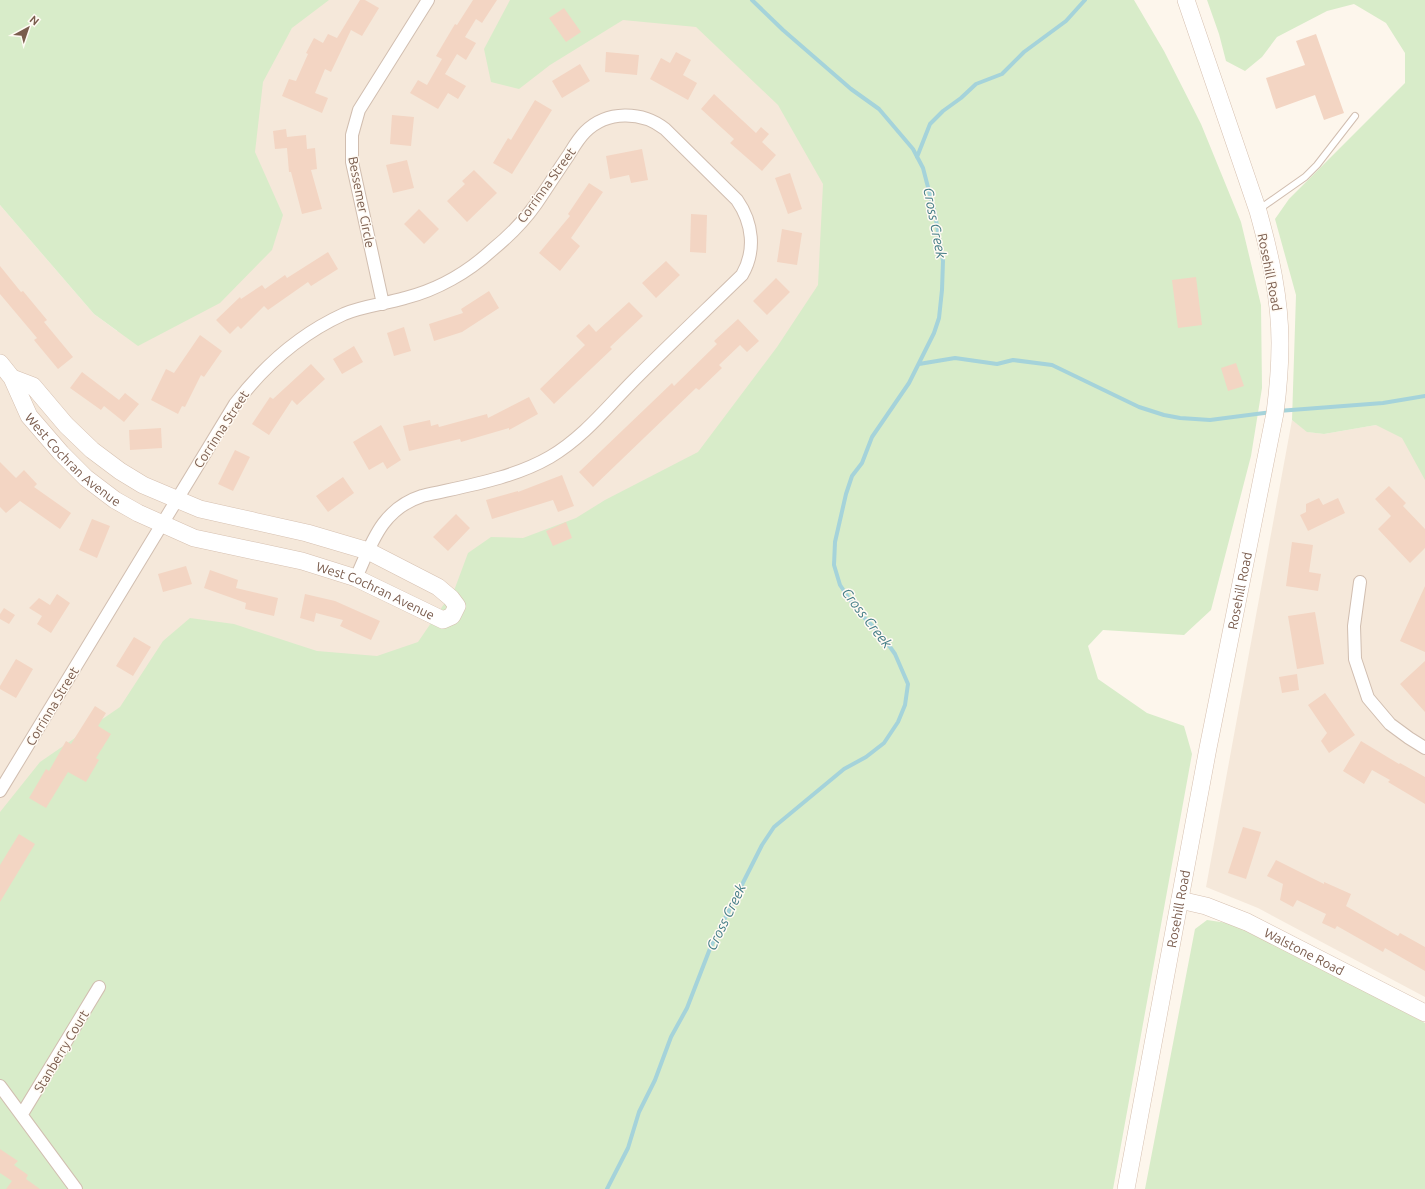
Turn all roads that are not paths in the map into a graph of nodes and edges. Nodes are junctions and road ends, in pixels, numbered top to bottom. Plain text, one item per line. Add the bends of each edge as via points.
1 (428, 0) edge
2 (1186, 0) edge
3 (1355, 116) dead end
4 (1258, 211) junction
5 (383, 304) junction
6 (0, 363) edge
7 (12, 378) junction
8 (177, 500) junction
9 (162, 524) junction
10 (368, 550) junction
11 (356, 578) junction
12 (1360, 582) dead end
13 (1425, 748) edge
14 (0, 792) edge
15 (1180, 900) junction
16 (99, 987) dead end
17 (1425, 1013) edge
18 (0, 1086) edge
19 (22, 1114) junction
20 (76, 1189) edge
21 (1126, 1189) edge

1 - 5 street, Bessemer Circle via 359,110 352,135 352,162
2 - 4 street, Rosehill Road
3 - 4 lane via 1305,177
4 - 15 street, Rosehill Road via 1278,307 1279,378 1275,413
5 - 8 street, Corrinna Street via 344,314 320,327 270,364 235,404
5 - 10 street, Corrinna Street via 432,288 471,267 492,250 535,206 584,132 599,122 615,116 642,117 665,129 737,200 746,215 751,233 751,250 742,275 573,442 518,472 414,498 385,519
6 - 7 street, West Cochran Avenue
7 - 8 street, West Cochran Avenue via 33,386 66,425 92,450 120,471 143,485
7 - 9 street, West Cochran Avenue via 29,416 86,478 138,514
8 - 9 street, Corrinna Street
8 - 10 street, West Cochran Avenue via 200,509 307,533
9 - 11 street, West Cochran Avenue via 194,538 302,562
9 - 14 street, Corrinna Street
10 - 11 street, Corrinna Street
10 - 11 street, West Cochran Avenue via 438,588 451,598 456,606 452,616 442,620
12 - 13 street via 1354,626 1355,659 1368,698 1390,724
15 - 17 street, Walstone Road via 1206,906 1247,922
15 - 21 street, Rosehill Road
16 - 19 street, Stanberry Court
18 - 19 street
19 - 20 street

